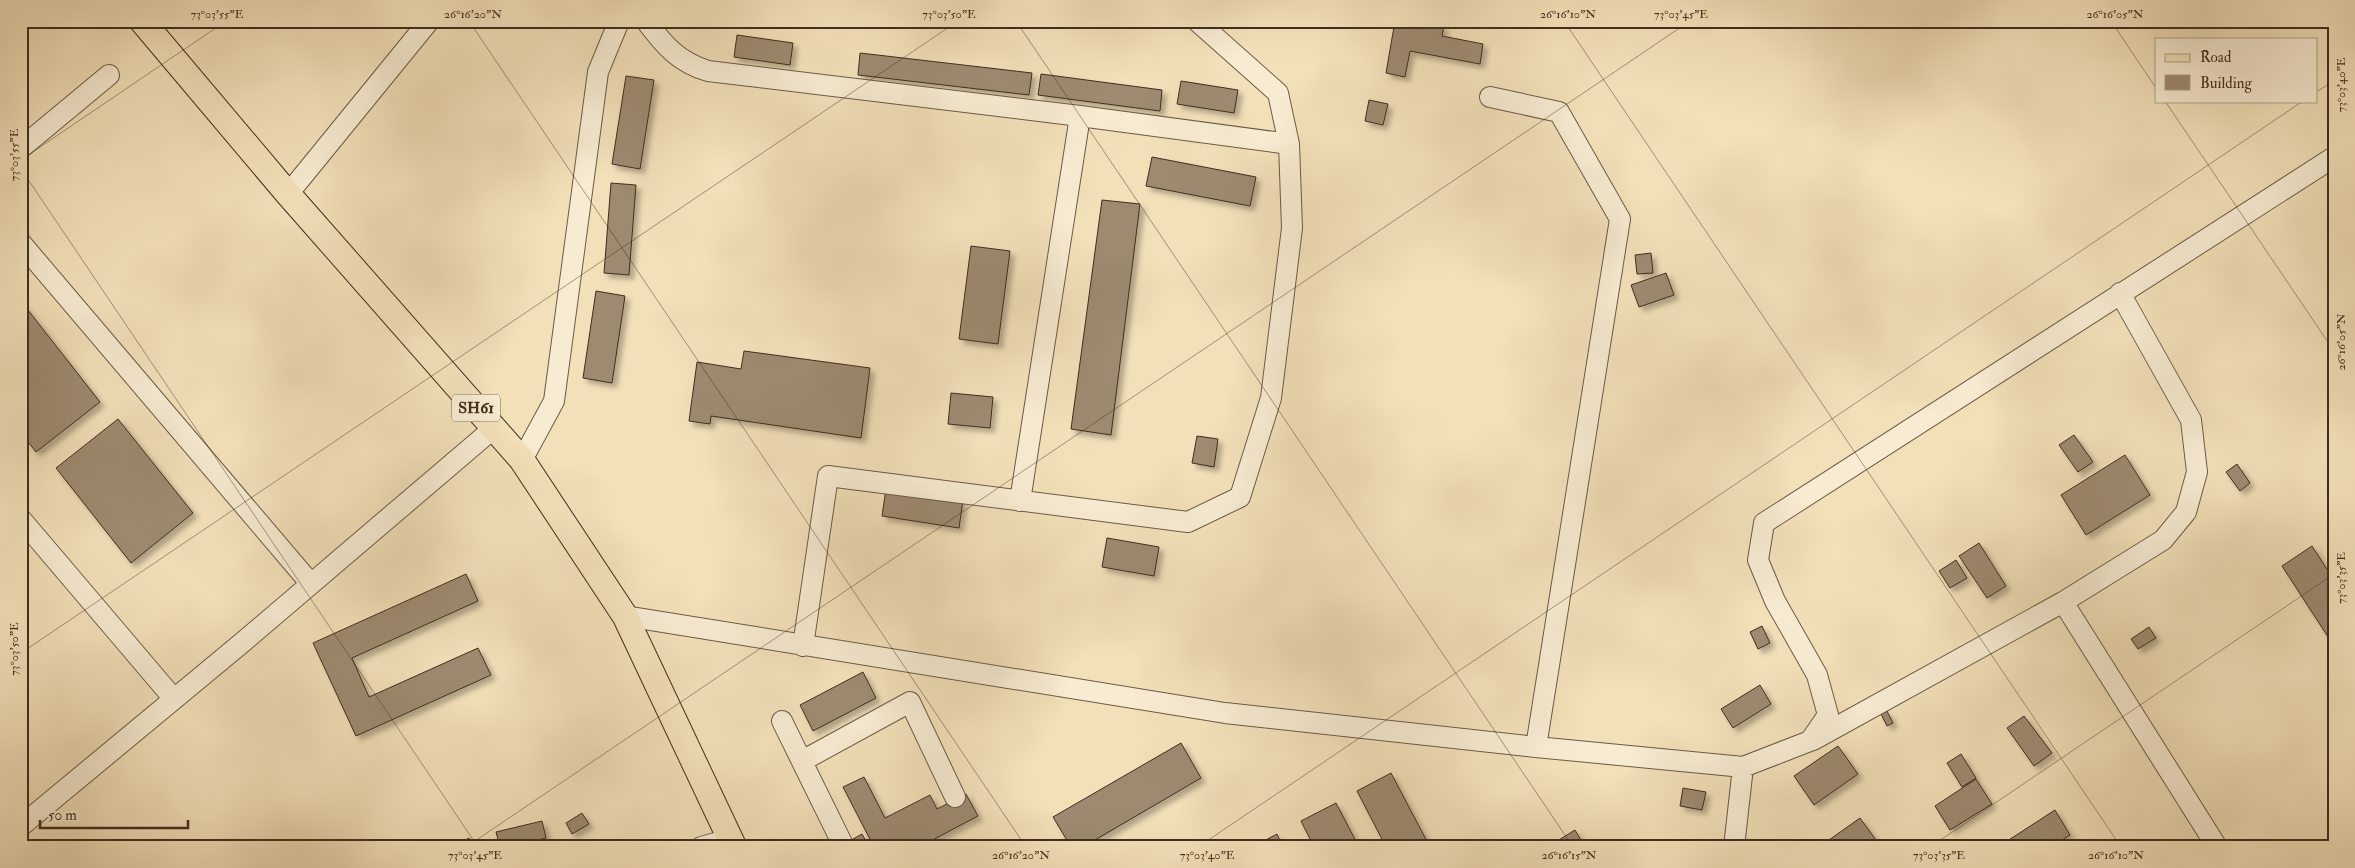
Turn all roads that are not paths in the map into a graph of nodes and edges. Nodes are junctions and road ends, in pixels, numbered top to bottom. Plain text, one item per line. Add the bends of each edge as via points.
1 (142, 21) edge
2 (429, 21) edge
3 (619, 21) edge
4 (646, 21) edge
5 (1197, 21) edge
6 (109, 75) dead end
7 (1490, 97) dead end
8 (1080, 116) junction
9 (1289, 144) junction
10 (21, 148) edge
11 (2334, 156) edge
12 (288, 194) junction
13 (21, 243) edge
14 (2120, 293) junction
15 (494, 428) junction
16 (522, 460) junction
17 (1020, 501) junction
18 (21, 519) edge
19 (311, 584) junction
20 (2063, 602) junction
21 (625, 616) junction
22 (803, 646) junction
23 (174, 699) junction
24 (782, 721) dead end
25 (1810, 742) junction
26 (1536, 747) junction
27 (802, 761) junction
28 (1743, 767) junction
29 (955, 797) dead end
30 (23, 820) edge
31 (732, 843) edge
32 (701, 847) edge
33 (844, 847) edge
34 (1734, 847) edge
35 (2217, 847) edge

1 - 12 main road, SH61
2 - 12 street
3 - 16 street via 598,72 554,401
4 - 8 street via 680,60 708,71
5 - 9 street via 1278,93
6 - 10 street
7 - 26 street via 1559,112 1620,219
8 - 9 street
8 - 17 street
9 - 17 street via 1292,228 1270,398 1240,497 1188,522
11 - 14 street
12 - 15 main road, SH61
13 - 19 street
14 - 20 street via 2191,420 2197,472 2186,512 2163,540
14 - 25 street via 1764,523 1758,560 1775,601 1817,675 1828,715
15 - 16 main road, SH61
15 - 19 street
16 - 21 main road, SH61
17 - 22 street via 828,476
18 - 23 street
19 - 23 street
20 - 25 street
20 - 35 street
21 - 22 street
21 - 31 main road, SH61
22 - 26 street via 1225,713
23 - 30 street
24 - 27 street
25 - 28 street
26 - 28 street
27 - 29 street via 910,702
27 - 33 street
28 - 34 street
31 - 32 street

